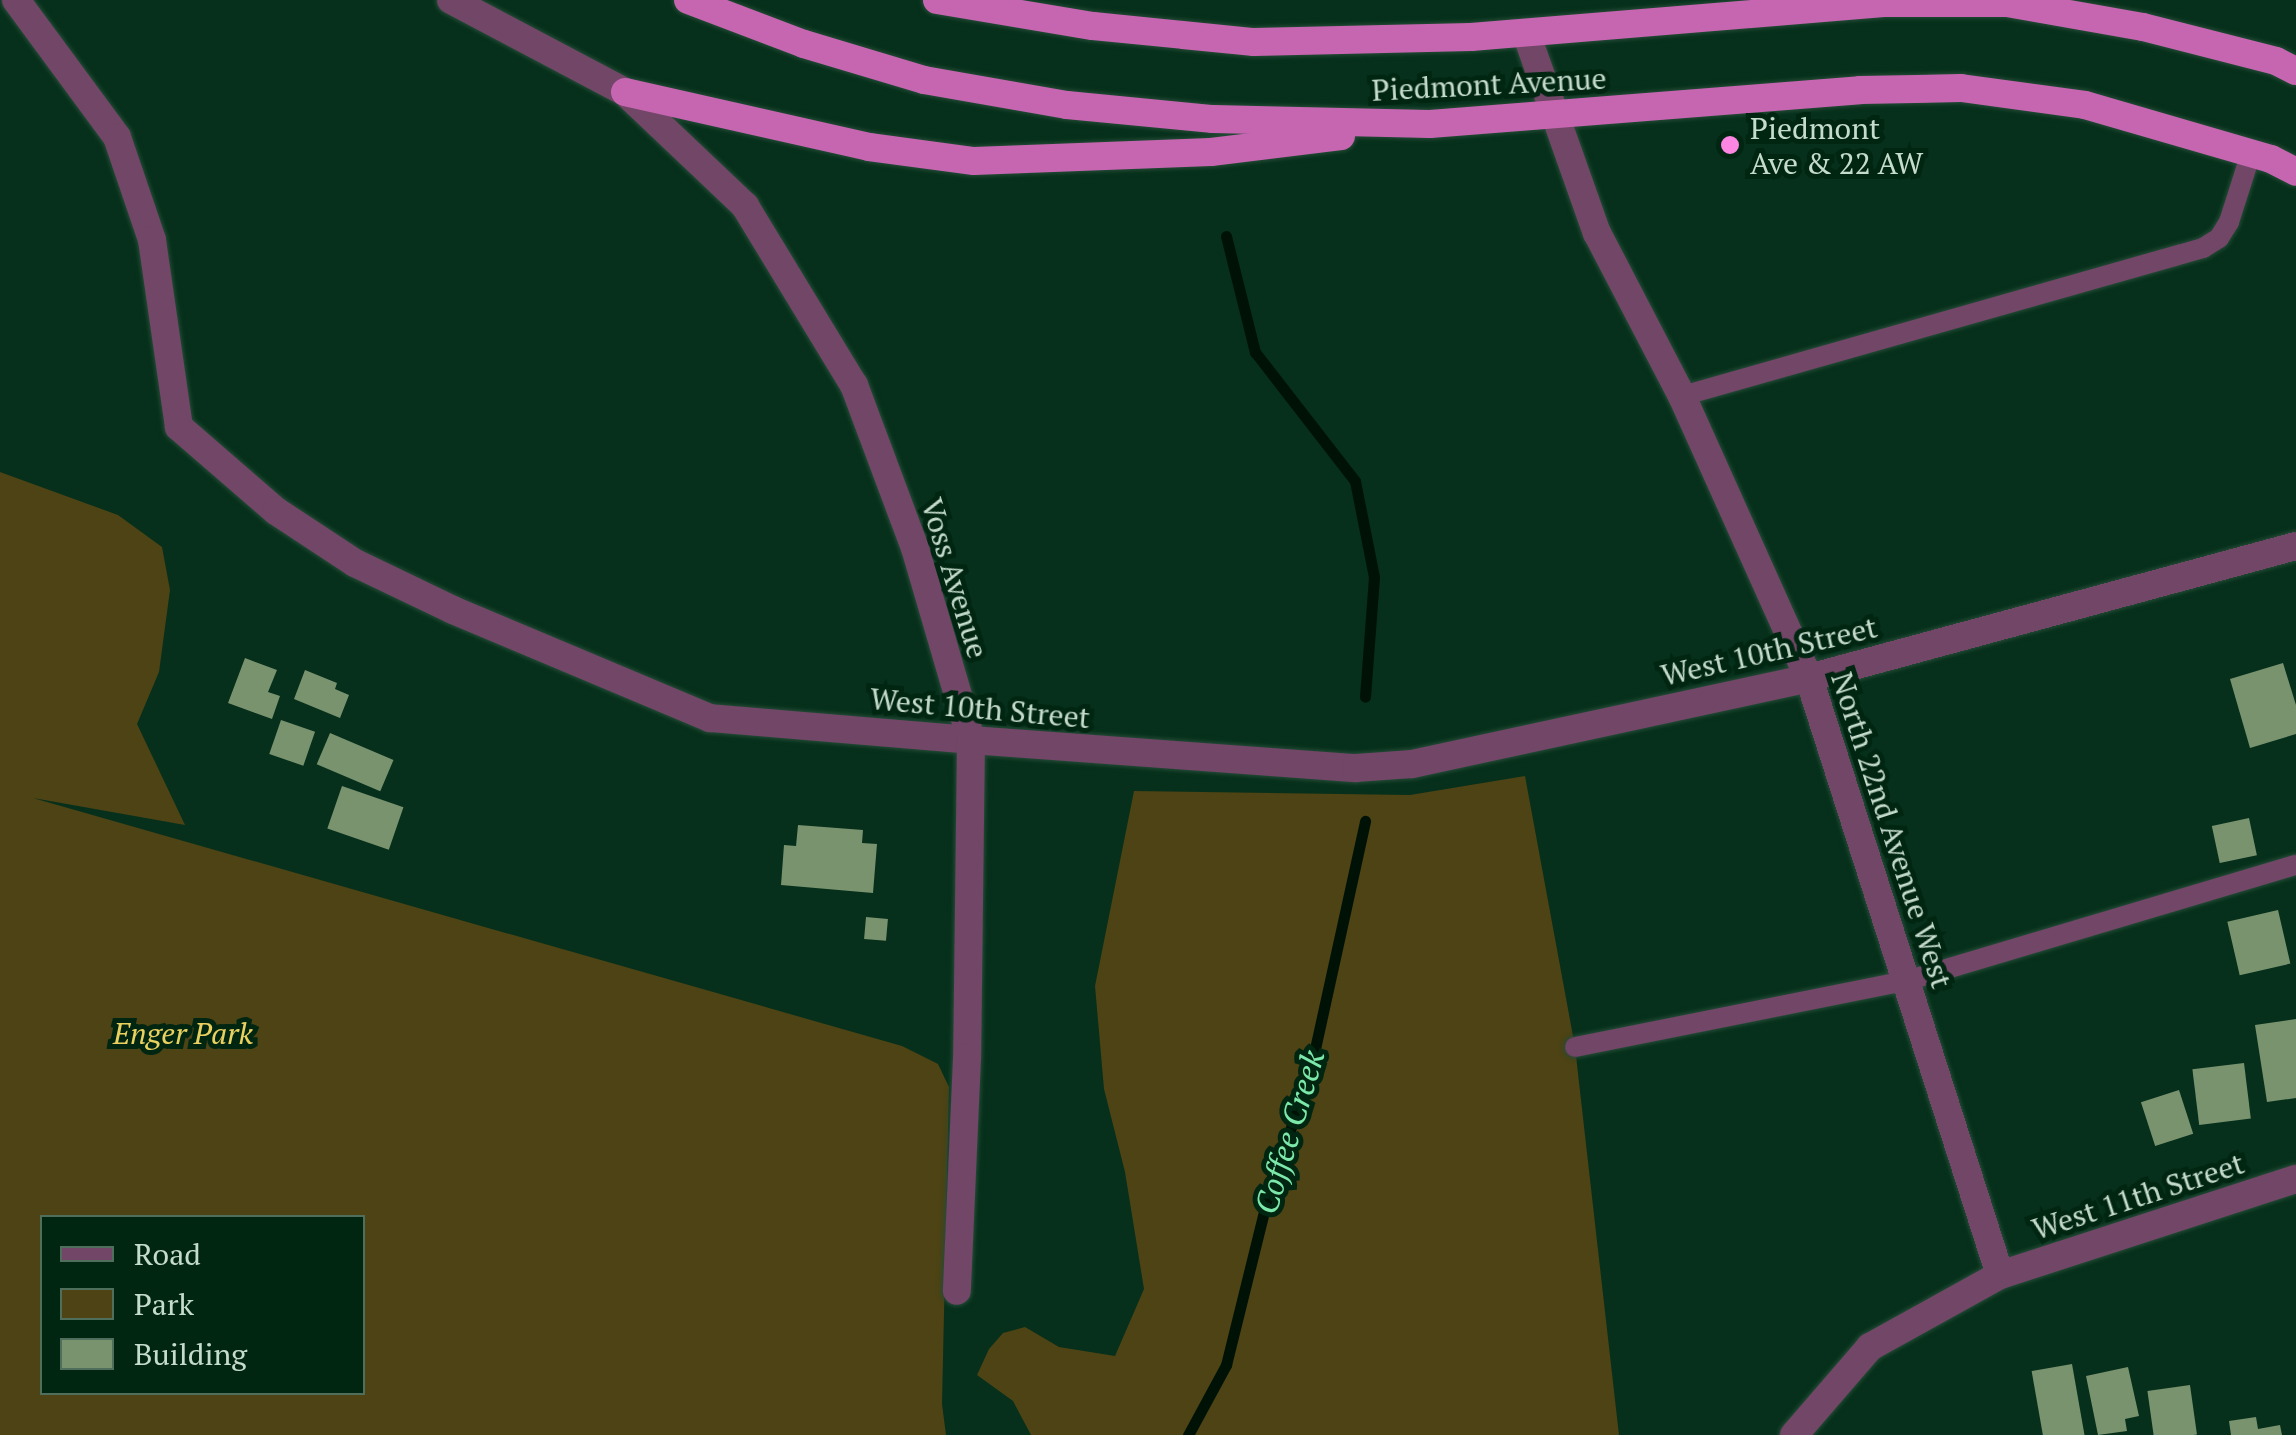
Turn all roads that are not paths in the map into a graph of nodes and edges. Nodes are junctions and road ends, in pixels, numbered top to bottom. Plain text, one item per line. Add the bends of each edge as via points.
1 (16, 0) edge
2 (451, 0) edge
3 (688, 0) edge
4 (937, 0) edge
5 (1526, 32) junction
6 (2296, 71) edge
7 (626, 92) junction
8 (1556, 116) junction
9 (1430, 124) junction
10 (2251, 153) junction
11 (2296, 172) edge
12 (1682, 396) junction
13 (2296, 546) edge
14 (1810, 678) junction
15 (970, 740) junction
16 (2296, 865) edge
17 (1906, 981) junction
18 (1576, 1047) dead end
19 (2296, 1180) edge
20 (2000, 1275) junction
21 (956, 1291) dead end
22 (1794, 1435) edge

1 - 15 street, West 10th Street via 117,137 152,240 178,427 276,511 388,579 710,718
2 - 7 street
3 - 9 highway, Piedmont Avenue via 924,80 1049,102 1212,119
4 - 5 highway, Piedmont Avenue via 1094,26 1254,42
5 - 6 highway, Piedmont Avenue via 1881,3 2007,3 2143,27
5 - 8 street, North 22nd Avenue West
7 - 9 highway via 869,147 974,160 1210,152
7 - 15 street, Voss Avenue via 745,206 854,385 915,548
8 - 9 highway, Piedmont Avenue
8 - 10 highway, Piedmont Avenue via 1960,88 2085,105
8 - 12 street, North 22nd Avenue West via 1597,233
10 - 11 highway, Piedmont Avenue
10 - 12 lane via 2228,222 2203,248
12 - 14 street, North 22nd Avenue West
13 - 14 street, West 10th Street
14 - 15 street, West 10th Street via 1412,764 1356,768
14 - 17 street, North 22nd Avenue West
15 - 21 street, Voss Avenue
16 - 17 lane
17 - 18 lane
17 - 20 street, North 22nd Avenue West
19 - 20 street, West 11th Street
20 - 22 street, West 11th Street via 1870,1348

